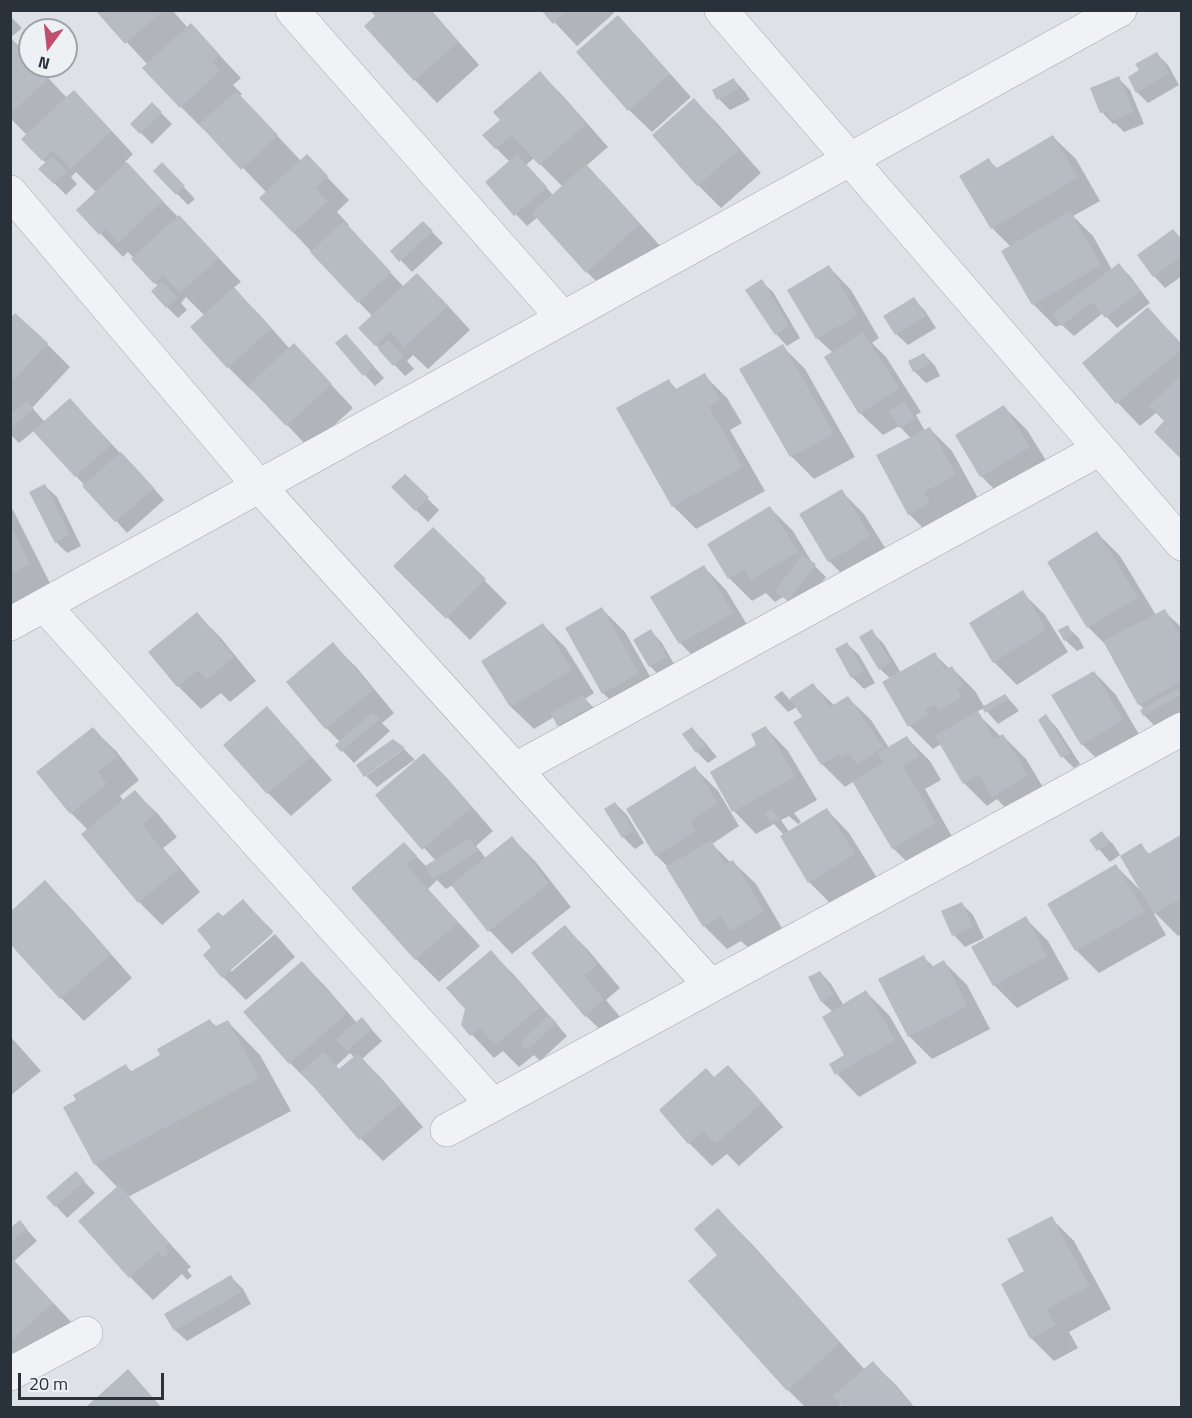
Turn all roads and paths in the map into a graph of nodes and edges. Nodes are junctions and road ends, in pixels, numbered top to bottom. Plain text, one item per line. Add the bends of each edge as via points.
1 (292, 10) edge
2 (721, 10) edge
3 (1120, 10) edge
4 (850, 159) junction
5 (10, 192) edge
6 (563, 318) junction
7 (1100, 449) junction
8 (259, 486) junction
9 (1182, 544) edge
10 (44, 605) junction
11 (10, 624) edge
12 (1182, 729) edge
13 (516, 769) junction
14 (711, 986) junction
15 (493, 1104) junction
16 (447, 1130) dead end
17 (86, 1333) dead end
18 (10, 1374) edge

1 - 6 street
2 - 4 street
3 - 4 street
4 - 6 street
4 - 7 street
5 - 8 street
6 - 8 street
7 - 9 street
7 - 13 street
8 - 10 street
8 - 13 street
10 - 11 street
10 - 15 street
12 - 14 street
13 - 14 street
14 - 15 street
15 - 16 street
17 - 18 street

